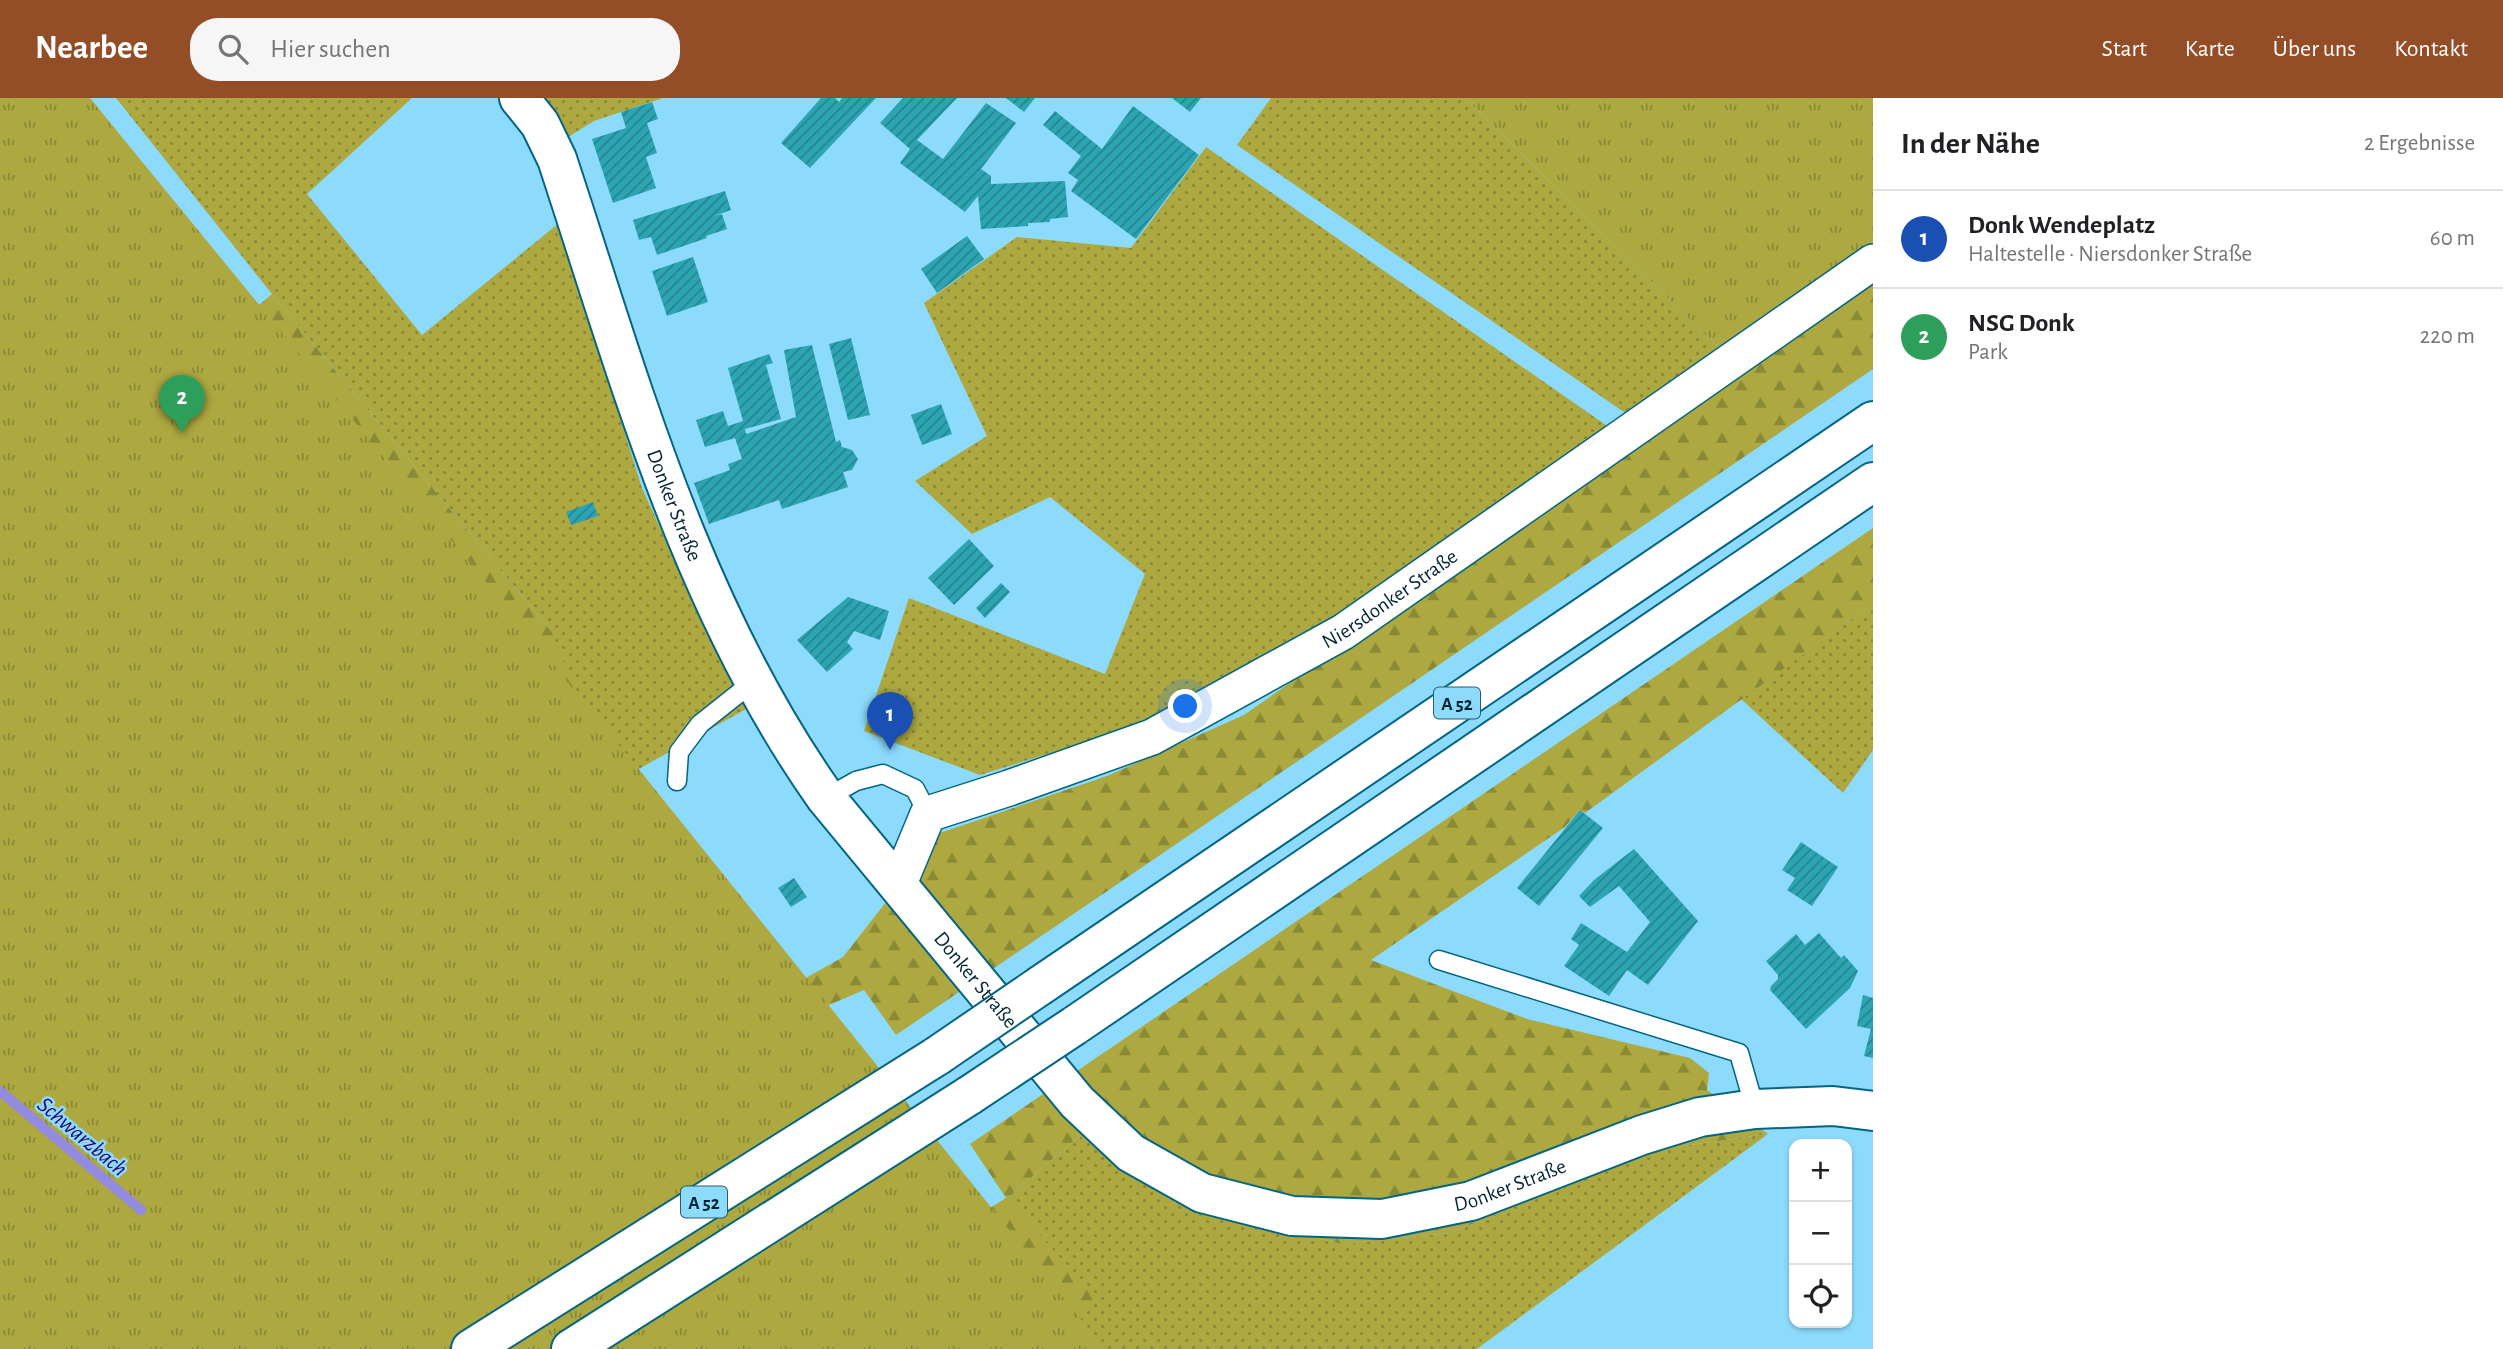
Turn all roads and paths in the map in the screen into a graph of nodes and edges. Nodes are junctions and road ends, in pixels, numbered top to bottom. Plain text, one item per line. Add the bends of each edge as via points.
1 (519, 98) edge
2 (1873, 262) edge
3 (1873, 421) edge
4 (1873, 482) edge
5 (754, 682) junction
6 (677, 781) dead end
7 (826, 798) junction
8 (928, 814) junction
9 (898, 886) junction
10 (1439, 960) dead end
11 (1755, 1109) junction
12 (1873, 1111) edge
13 (471, 1349) edge
14 (571, 1349) edge

1 - 5 main road, Donker Straße via 540,124 557,159 656,462 694,559
2 - 8 street, Niersdonker Straße via 1343,632 1152,737
3 - 13 main road, A 52, bridge via 937,1056
4 - 14 main road, A 52, bridge via 970,1096
5 - 6 lane via 700,724 679,752
5 - 7 main road, Donker Straße via 792,750
7 - 8 lane via 856,781 883,774 915,789
7 - 9 main road, Donker Straße
8 - 9 street
9 - 11 main road, Donker Straße via 1077,1102 1131,1153 1202,1193 1292,1216 1382,1219 1471,1201 1642,1135 1700,1117
10 - 11 lane via 1739,1053
11 - 12 main road, Donker Straße via 1833,1106

